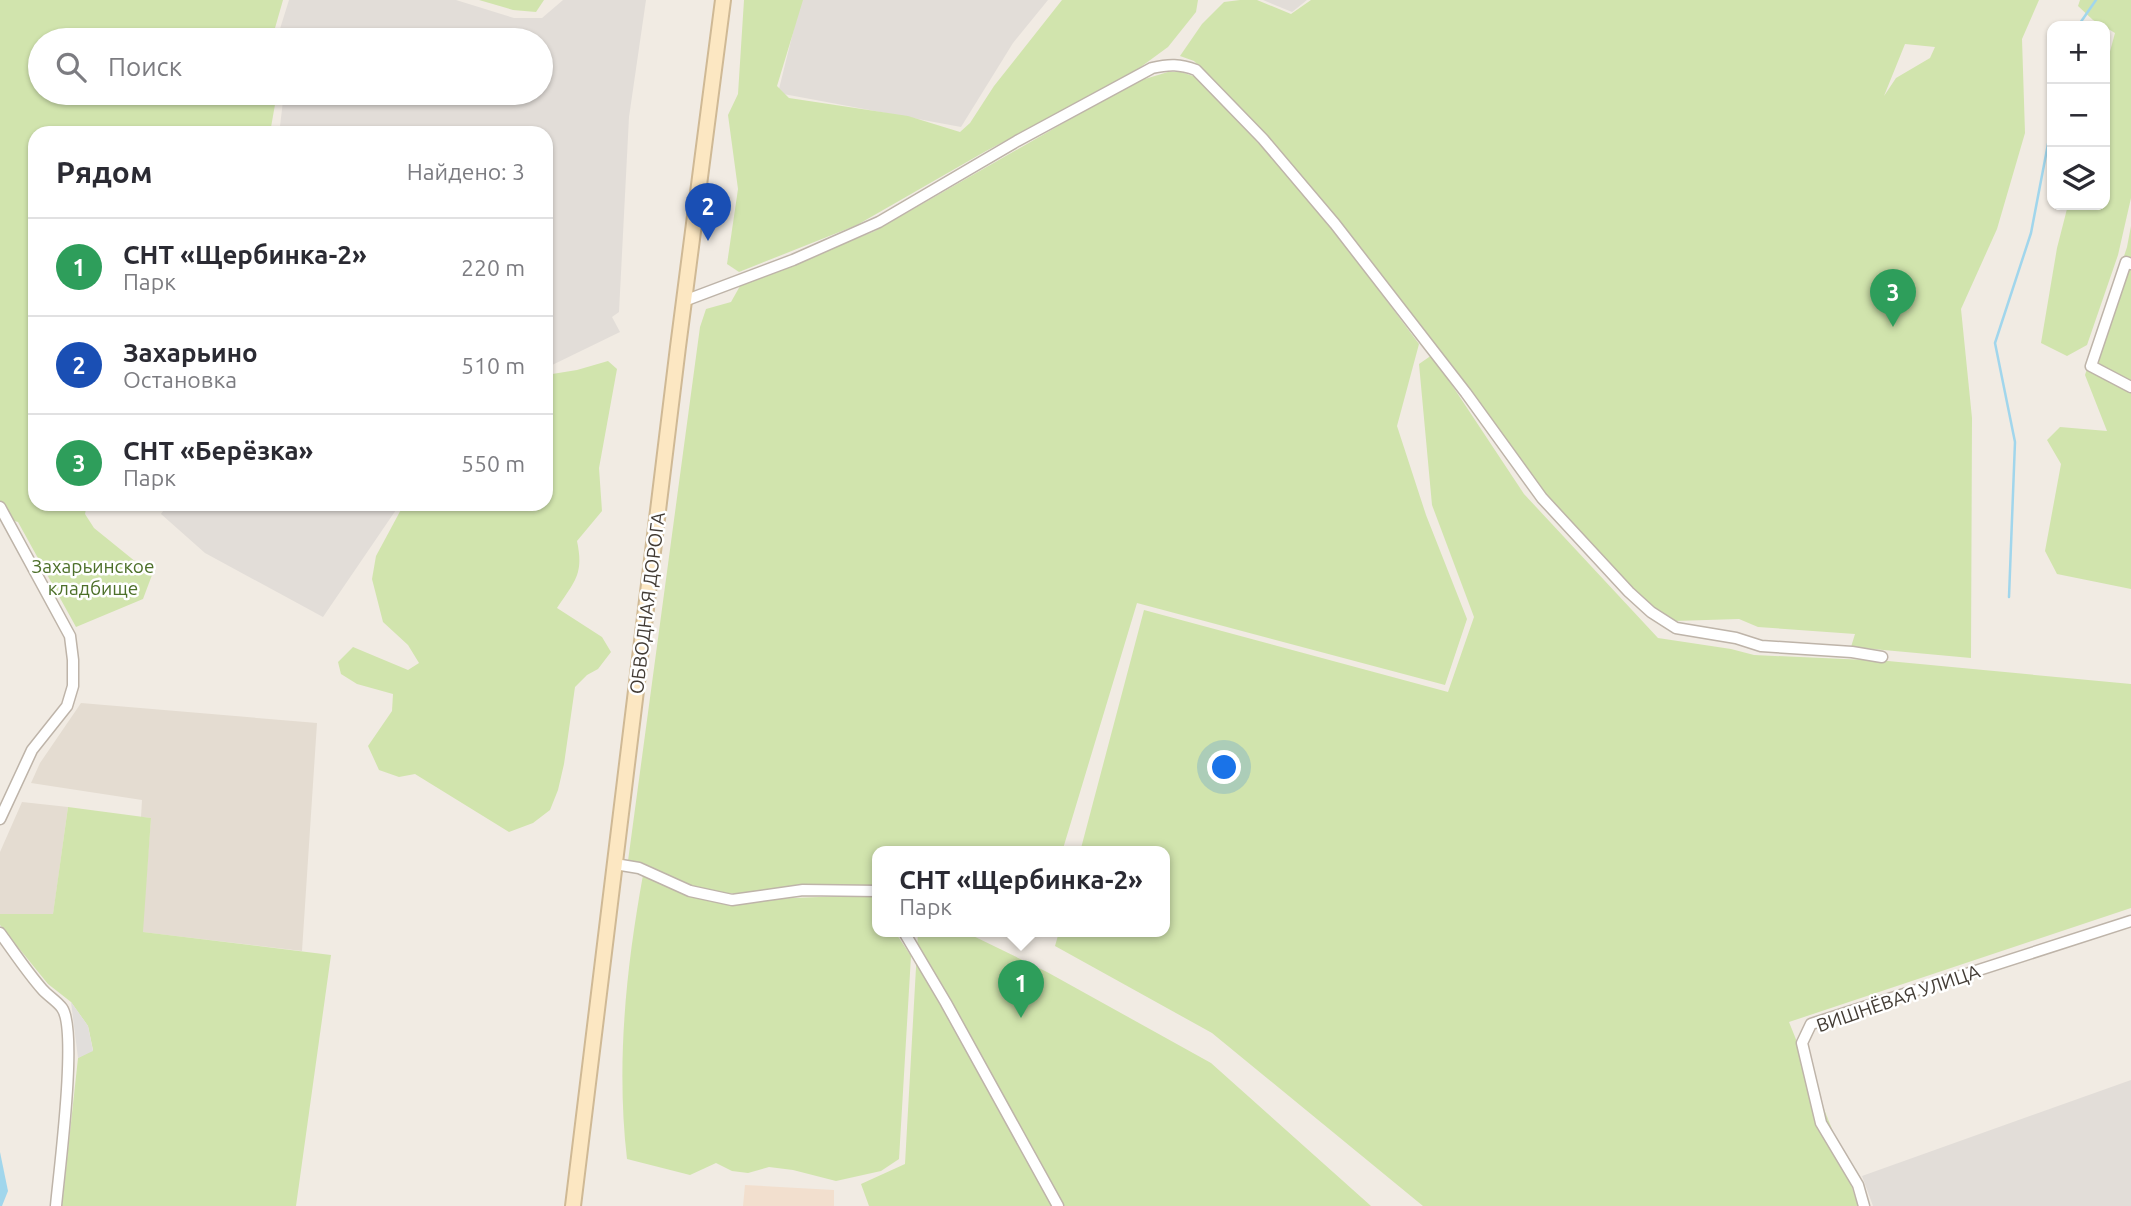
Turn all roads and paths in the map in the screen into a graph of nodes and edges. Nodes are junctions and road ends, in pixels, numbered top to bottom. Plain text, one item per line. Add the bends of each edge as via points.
1 (723, 0) edge
2 (2131, 264) edge
3 (684, 301) junction
4 (2131, 387) edge
5 (0, 507) edge
6 (1882, 657) dead end
7 (0, 819) edge
8 (615, 864) junction
9 (872, 891) edge
10 (2131, 922) edge
11 (0, 933) edge
12 (907, 937) edge
13 (56, 1206) edge
14 (573, 1206) edge
15 (1058, 1206) edge
16 (1864, 1206) edge

1 - 3 main road, ОБВОДНАЯ ДОРОГА
2 - 4 street via 2126,262 2091,366
3 - 6 street via 879,222 1152,68 1181,65 1196,70 1263,139 1399,306 1542,498 1651,612 1676,628 1761,646
3 - 8 main road, ОБВОДНАЯ ДОРОГА
5 - 7 street via 70,636 73,686 67,706 32,750
8 - 9 street via 639,868 690,891 732,900 803,890
8 - 14 main road, ОБВОДНАЯ ДОРОГА
10 - 16 street, ВИШНЁВАЯ УЛИЦА via 1811,1024 1802,1042 1821,1123 1858,1185
11 - 13 street via 65,1016 69,1042
12 - 15 street

